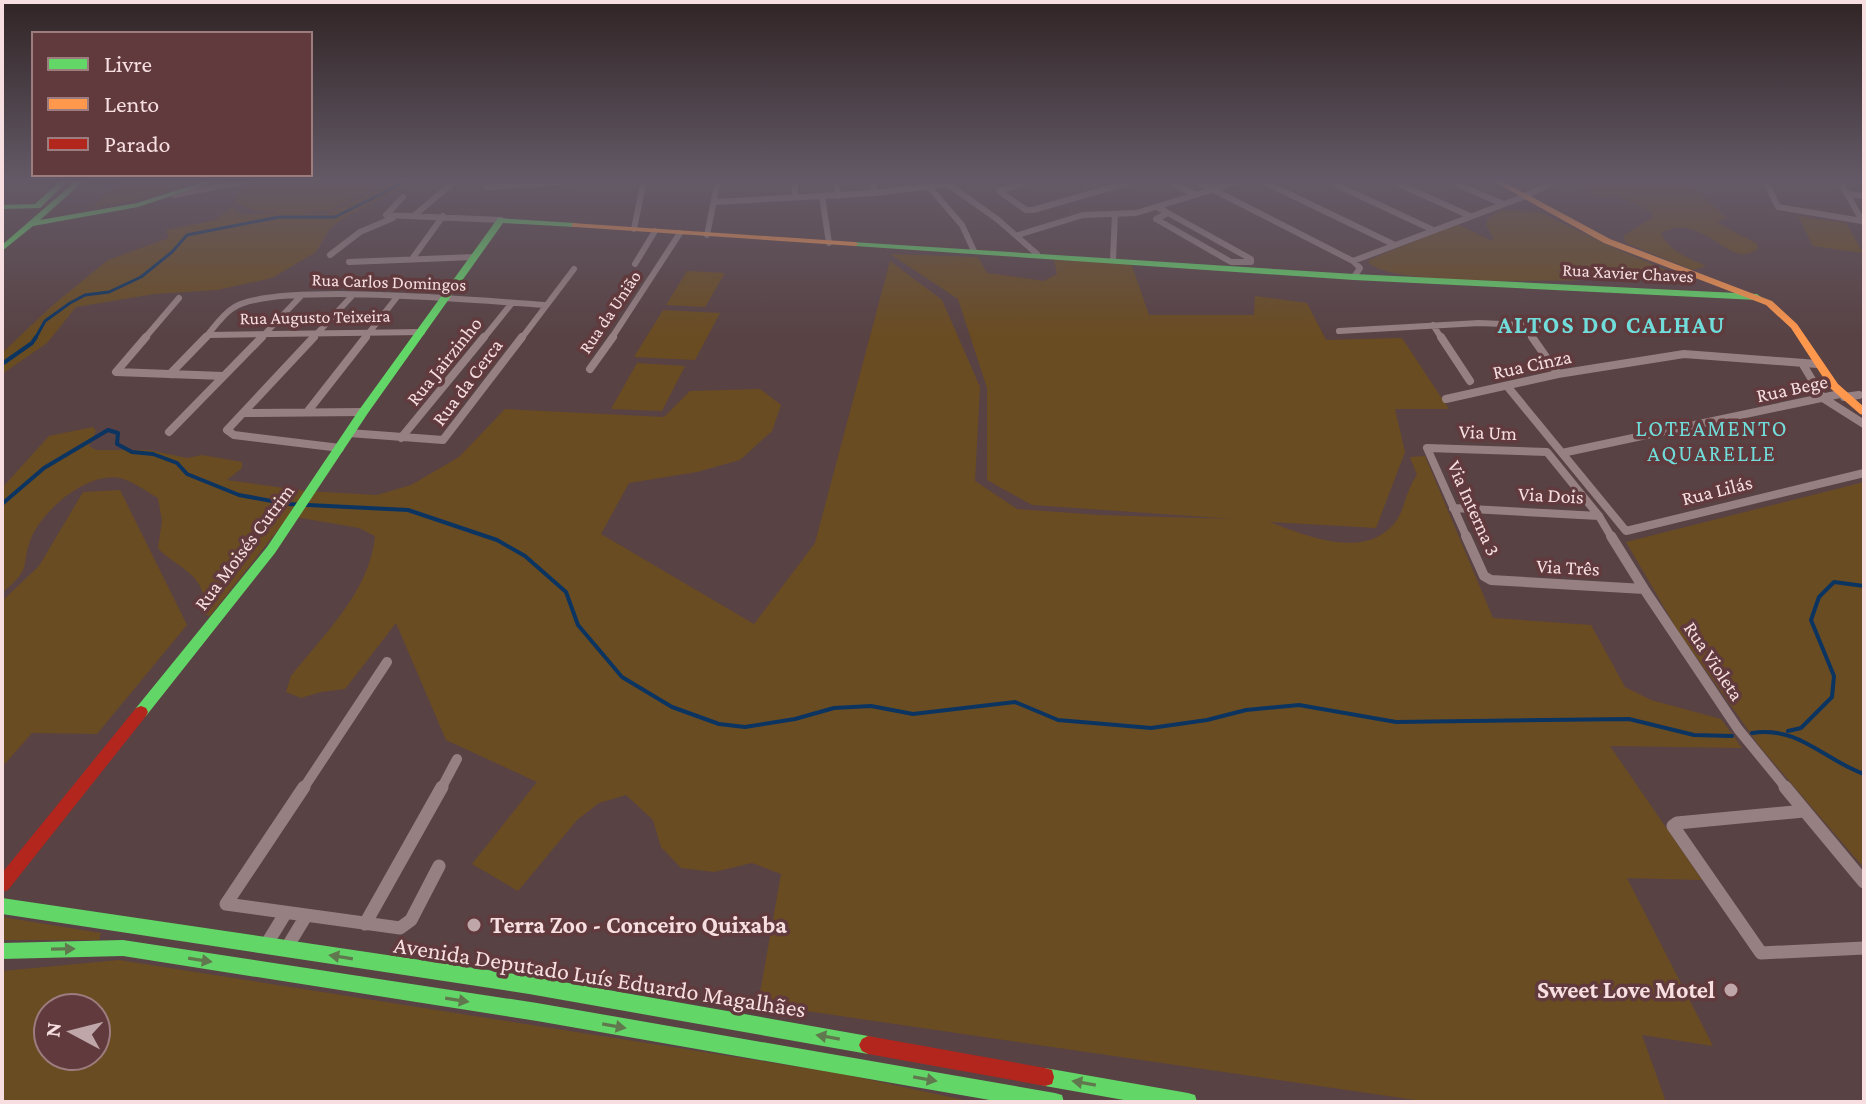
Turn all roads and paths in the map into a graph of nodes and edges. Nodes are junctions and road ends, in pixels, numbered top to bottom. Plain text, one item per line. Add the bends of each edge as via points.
1 (655, 231) edge
2 (22, 232) edge
3 (361, 232) edge
4 (432, 232) edge
5 (493, 232) edge
6 (662, 232) edge
7 (708, 232) edge
8 (827, 232) edge
9 (965, 232) edge
10 (1013, 232) edge
11 (1029, 232) edge
12 (1114, 232) edge
13 (1178, 232) edge
14 (1202, 232) edge
15 (1289, 232) edge
16 (1367, 232) edge
17 (1429, 232) edge
18 (1591, 232) edge
19 (680, 233) junction
20 (707, 235) junction
21 (1018, 235) junction
22 (829, 243) junction
23 (1395, 245) junction
24 (2, 249) edge
25 (974, 251) junction
26 (1037, 254) junction
27 (330, 255) dead end
28 (474, 257) junction
29 (412, 259) junction
30 (1113, 260) junction
31 (349, 262) dead end
32 (635, 264) dead end
33 (1355, 268) junction
34 (574, 269) dead end
35 (301, 296) junction
36 (351, 297) junction
37 (397, 297) junction
38 (1757, 297) junction
39 (179, 298) dead end
40 (445, 299) junction
41 (512, 303) junction
42 (544, 305) junction
43 (1433, 325) junction
44 (1524, 325) junction
45 (1551, 326) dead end
46 (370, 331) junction
47 (1339, 331) dead end
48 (422, 332) junction
49 (317, 333) junction
50 (209, 335) junction
51 (263, 335) junction
52 (1802, 363) junction
53 (1817, 364) junction
54 (590, 369) dead end
55 (1556, 372) junction
56 (170, 374) junction
57 (223, 376) junction
58 (1470, 381) dead end
59 (1507, 386) junction
60 (1859, 395) dead end
61 (1842, 396) junction
62 (1823, 398) junction
63 (1446, 399) dead end
64 (308, 411) junction
65 (363, 412) junction
66 (1864, 412) edge
67 (246, 413) junction
68 (1864, 424) edge
69 (169, 432) dead end
70 (349, 433) junction
71 (401, 438) junction
72 (340, 448) junction
73 (1427, 448) joint
74 (1547, 452) joint
75 (1562, 453) junction
76 (1864, 473) edge
77 (1453, 508) junction
78 (1599, 516) junction
79 (1491, 580) joint
80 (1644, 589) junction
81 (387, 662) dead end
82 (457, 759) dead end
83 (1804, 811) junction
84 (439, 866) dead end
85 (1864, 882) edge
86 (2, 885) edge
87 (2, 906) edge
88 (285, 914) junction
89 (306, 916) junction
90 (365, 924) junction
91 (265, 946) junction
92 (1864, 948) edge
93 (286, 949) junction
94 (2, 951) edge
95 (1055, 1102) edge
96 (1188, 1102) edge

1 - 32 street
2 - 24 street
3 - 27 street
4 - 29 street
5 - 28 street, Rua Moisés Cutrim
6 - 19 street, Rua Xavier Chaves
7 - 20 street
8 - 22 street
9 - 25 street
10 - 21 street
11 - 21 street
12 - 30 street
13 - 14 street via 1231,262 1251,262
15 - 33 street
16 - 23 street
17 - 23 street
18 - 38 street
19 - 20 street, Rua Xavier Chaves
19 - 54 street, Rua da União
20 - 22 street, Rua Xavier Chaves
21 - 26 street
22 - 25 street, Rua Xavier Chaves
23 - 33 street
25 - 26 street, Rua Xavier Chaves
26 - 30 street, Rua Xavier Chaves
28 - 29 street
28 - 40 street, Rua Moisés Cutrim
29 - 31 street
30 - 33 street, Rua Xavier Chaves
33 - 38 street, Rua Xavier Chaves via 1395,280
34 - 42 street, Rua da Cerca
35 - 36 street, Rua Carlos Domingos
35 - 50 street, Rua Carlos Domingos via 245,300
35 - 51 street
36 - 37 street, Rua Carlos Domingos
36 - 49 street
37 - 40 street, Rua Carlos Domingos
37 - 46 street
38 - 53 street via 1787,315
39 - 56 street via 116,372
40 - 41 street, Rua Carlos Domingos
40 - 48 street, Rua Moisés Cutrim
41 - 42 street, Rua Carlos Domingos
41 - 71 street, Rua Jairzinho
42 - 71 street, Rua da Cerca via 447,437
43 - 44 street, Rua Cinza
43 - 47 street, Rua Cinza
43 - 58 street, Rua Cinza
44 - 45 street, Rua Cinza
44 - 55 street, Rua Cinza
46 - 48 street, Rua Augusto Teixeira
46 - 49 street, Rua Augusto Teixeira
46 - 64 street
48 - 65 street, Rua Moisés Cutrim
49 - 51 street, Rua Augusto Teixeira
49 - 67 street
50 - 51 street, Rua Augusto Teixeira
50 - 56 street
51 - 57 street
52 - 53 street, Rua Cinza
52 - 55 street, Rua Cinza via 1684,354
52 - 62 street
53 - 61 street
55 - 59 street, Rua Cinza
56 - 57 street
57 - 69 street
59 - 63 street, Rua Cinza
59 - 75 street
60 - 61 street, Rua Bege
61 - 62 street, Rua Bege
61 - 66 street
62 - 68 street
62 - 75 street, Rua Bege
64 - 65 street
64 - 67 street
65 - 70 street, Rua Moisés Cutrim
67 - 72 street via 227,433
70 - 71 street, Rua da Cerca
70 - 72 street, Rua Moisés Cutrim
72 - 86 street, Rua Moisés Cutrim via 291,522
73 - 74 street, Via Um
73 - 77 street, Via Interna 3
74 - 78 street, Rua Violeta
75 - 76 street, Rua Lilás via 1626,531
77 - 78 street, Via Dois
77 - 79 street, Via Interna 3 via 1484,576
78 - 80 street, Rua Violeta
79 - 80 street, Via Três
80 - 83 street, Rua Violeta via 1738,729
81 - 88 street via 226,900 229,906
82 - 90 street
83 - 85 street, Rua Violeta
83 - 92 street via 1673,826 1761,953
84 - 90 street via 406,925
87 - 91 street, Avenida Deputado Luís Eduardo Magalhães
88 - 89 street
88 - 91 street
89 - 90 street
89 - 93 street
91 - 93 street, Avenida Deputado Luís Eduardo Magalhães
96 -> 93 street, Avenida Deputado Luís Eduardo Magalhães via 529,985
94 -> 95 street via 123,948 537,1012

